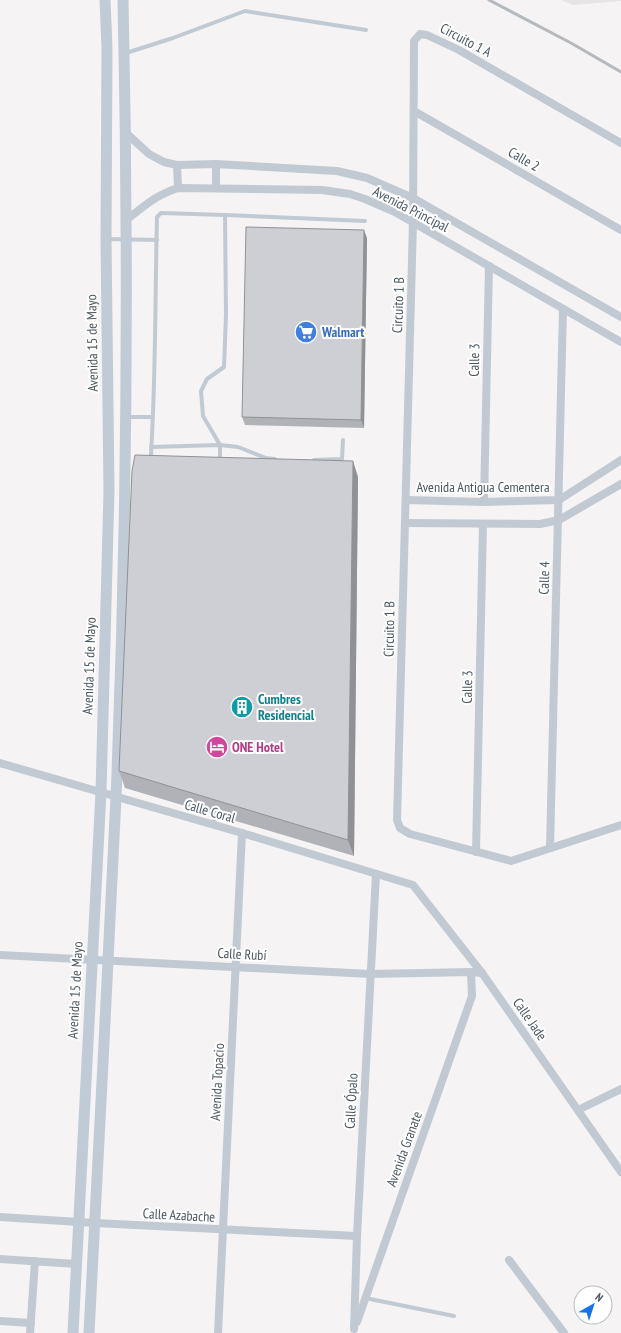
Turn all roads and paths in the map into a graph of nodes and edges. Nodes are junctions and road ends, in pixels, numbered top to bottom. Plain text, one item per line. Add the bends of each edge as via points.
1 (105, 0) edge
2 (123, 0) edge
3 (366, 30) dead end
4 (124, 53) junction
5 (414, 111) junction
6 (126, 133) junction
7 (621, 143) edge
8 (216, 164) junction
9 (176, 165) junction
10 (178, 188) junction
11 (216, 188) junction
12 (413, 198) junction
13 (225, 215) junction
14 (126, 220) junction
15 (365, 222) dead end
16 (413, 222) junction
17 (621, 230) edge
18 (106, 240) junction
19 (126, 240) junction
20 (157, 240) junction
21 (489, 266) junction
22 (563, 309) junction
23 (621, 317) edge
24 (621, 342) edge
25 (152, 417) junction
26 (126, 418) junction
27 (343, 440) dead end
28 (220, 445) junction
29 (151, 447) junction
30 (278, 459) edge
31 (157, 460) edge
32 (210, 460) edge
33 (305, 460) edge
34 (621, 460) edge
35 (621, 484) edge
36 (124, 489) junction
37 (109, 490) junction
38 (406, 500) junction
39 (560, 500) junction
40 (484, 502) junction
41 (559, 520) junction
42 (405, 523) junction
43 (483, 524) junction
44 (0, 764) edge
45 (101, 792) junction
46 (116, 797) junction
47 (220, 803) edge
48 (212, 825) junction
49 (621, 825) edge
50 (242, 833) junction
51 (550, 848) junction
52 (476, 852) junction
53 (376, 874) junction
54 (413, 885) joint
55 (0, 955) edge
56 (92, 960) junction
57 (108, 960) junction
58 (236, 967) junction
59 (471, 972) junction
60 (482, 973) junction
61 (370, 974) junction
62 (621, 1089) edge
63 (578, 1110) junction
64 (621, 1172) edge
65 (0, 1218) edge
66 (78, 1222) junction
67 (95, 1223) junction
68 (223, 1230) junction
69 (356, 1236) junction
70 (0, 1259) edge
71 (509, 1260) dead end
72 (35, 1261) junction
73 (76, 1264) junction
74 (365, 1298) junction
75 (454, 1316) dead end
76 (0, 1321) edge
77 (31, 1323) junction
78 (353, 1331) edge
79 (30, 1333) edge
80 (73, 1333) edge
81 (89, 1333) edge
82 (218, 1333) edge
83 (564, 1333) edge

1 - 18 main road, Avenida 15 de Mayo
2 - 4 main road
3 - 4 lane via 245,10 173,38
4 - 6 main road
5 - 7 street, Circuito 1 A via 414,41 420,34 427,34 473,57
5 - 12 street, Circuito 1 A
5 - 17 street, Calle 2
6 - 9 street, Avenida Principal via 149,154
6 - 14 main road
8 - 9 street, Avenida Principal
8 - 11 street
8 - 12 street, Avenida Principal via 337,172 367,178
9 - 10 street
10 - 11 street, Avenida Principal
10 - 14 street, Avenida Principal via 150,200
11 - 16 street, Avenida Principal via 322,190 350,194
12 - 16 street, Circuito 1 B
12 - 23 street, Avenida Principal
13 - 15 lane
13 - 20 lane via 162,213 157,217
13 - 28 lane via 224,366 207,379 201,391 203,416
14 - 19 main road
16 - 21 street, Avenida Principal
16 - 38 street, Circuito 1 B
18 - 19 lane
18 - 37 main road, Avenida 15 de Mayo
19 - 20 lane
19 - 26 main road
20 - 25 lane
21 - 22 street, Avenida Principal
21 - 40 street, Calle 3
22 - 24 street, Avenida Principal
22 - 39 street, Calle 4
25 - 26 lane
25 - 29 lane
26 - 36 main road
27 - 33 lane via 342,459
28 - 29 lane
28 - 30 lane via 238,447 266,458
28 - 32 lane via 219,459
29 - 31 lane via 152,458
34 - 39 street, Avenida Antigua Cementera
35 - 41 street
36 - 37 main road
36 - 46 main road via 122,731
37 - 45 main road, Avenida 15 de Mayo
38 - 40 street, Avenida Antigua Cementera
38 - 42 street, Circuito 1 B
39 - 40 street, Avenida Antigua Cementera
39 - 41 street, Calle 4
41 - 43 street via 540,524
41 - 51 street, Calle 4
42 - 43 street
42 - 52 street, Circuito 1 B via 397,820 400,828 410,834
43 - 52 street, Calle 3
44 - 45 street, Calle Coral
45 - 46 street, Calle Coral
45 - 56 main road, Avenida 15 de Mayo
46 - 48 street, Calle Coral
46 - 57 main road
47 - 48 lane
48 - 50 street, Calle Coral
49 - 51 street, Circuito 1 B
50 - 53 street, Calle Coral
50 - 58 street, Avenida Topacio
51 - 52 street, Circuito 1 B via 511,861
53 - 54 street, Calle Coral
53 - 61 street, Calle Ópalo
54 - 60 street, Calle Jade
55 - 56 street, Calle Rubí
56 - 57 street, Calle Rubí
56 - 66 main road, Avenida 15 de Mayo
57 - 58 street, Calle Rubí
57 - 67 main road
58 - 61 street, Calle Rubí
58 - 68 street, Avenida Topacio
59 - 60 street, Calle Rubí
59 - 61 street, Calle Rubí
59 - 74 street, Avenida Granate via 472,996
60 - 63 street, Calle Jade
61 - 69 street, Calle Ópalo
62 - 63 street
63 - 64 street, Calle Jade
65 - 66 street, Calle Azabache
66 - 67 street, Calle Azabache
66 - 73 main road, Avenida 15 de Mayo
67 - 68 street, Calle Azabache
67 - 81 main road
68 - 69 street, Calle Azabache
68 - 82 street, Avenida Topacio
69 - 78 street, Calle Ópalo
70 - 72 street
71 - 83 street
72 - 73 street
72 - 77 street
73 - 80 main road, Avenida 15 de Mayo
74 - 75 lane
74 - 78 street, Avenida Granate
76 - 77 street
77 - 79 street

